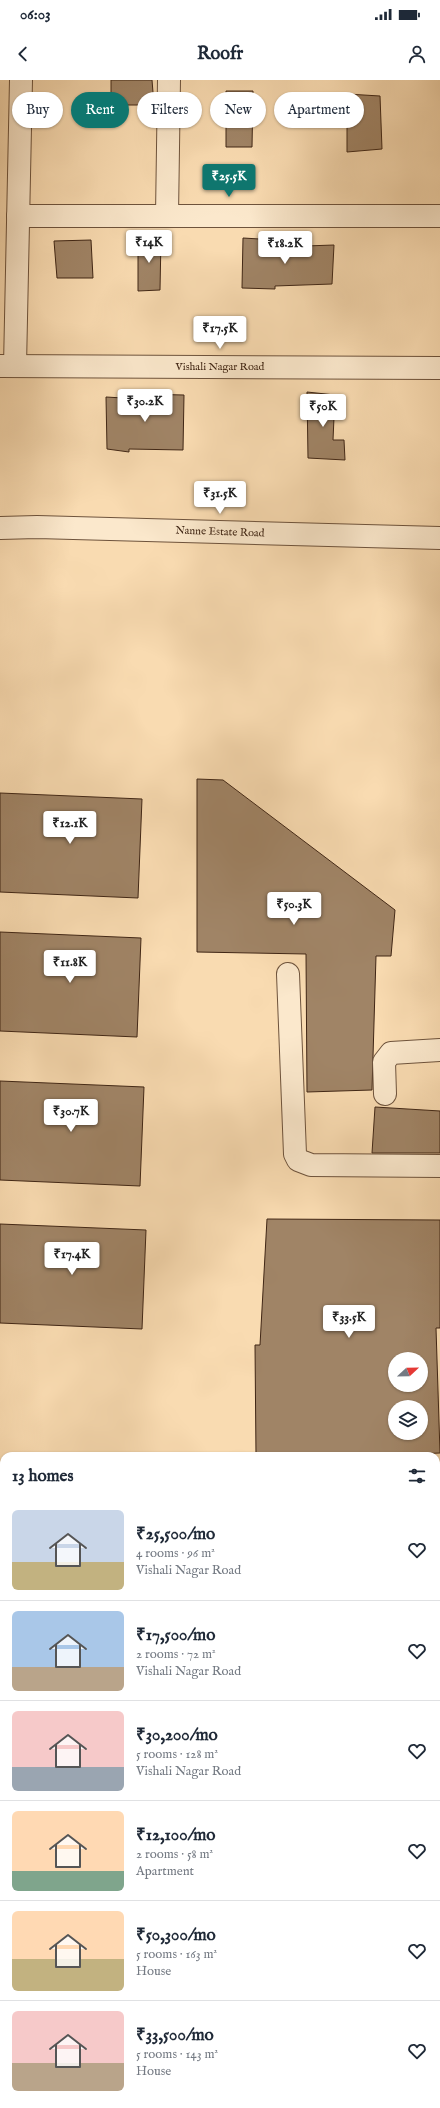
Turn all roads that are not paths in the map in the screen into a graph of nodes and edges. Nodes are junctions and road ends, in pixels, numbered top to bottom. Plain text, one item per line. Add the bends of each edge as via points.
1 (21, 80) edge
2 (169, 80) edge
3 (167, 215) junction
4 (18, 216) junction
5 (440, 216) edge
6 (8, 366) edge
7 (440, 368) edge
8 (0, 528) edge
9 (440, 538) edge
10 (288, 974) dead end
11 (440, 1050) edge
12 (385, 1094) dead end
13 (440, 1166) edge

1 - 4 street
2 - 3 street
3 - 4 street
3 - 5 street
4 - 6 street
6 - 7 street, Vishali Nagar Road
8 - 9 street, Nanne Estate Road
10 - 13 street via 295,1154 298,1160 311,1165
11 - 12 street via 391,1053 384,1062

